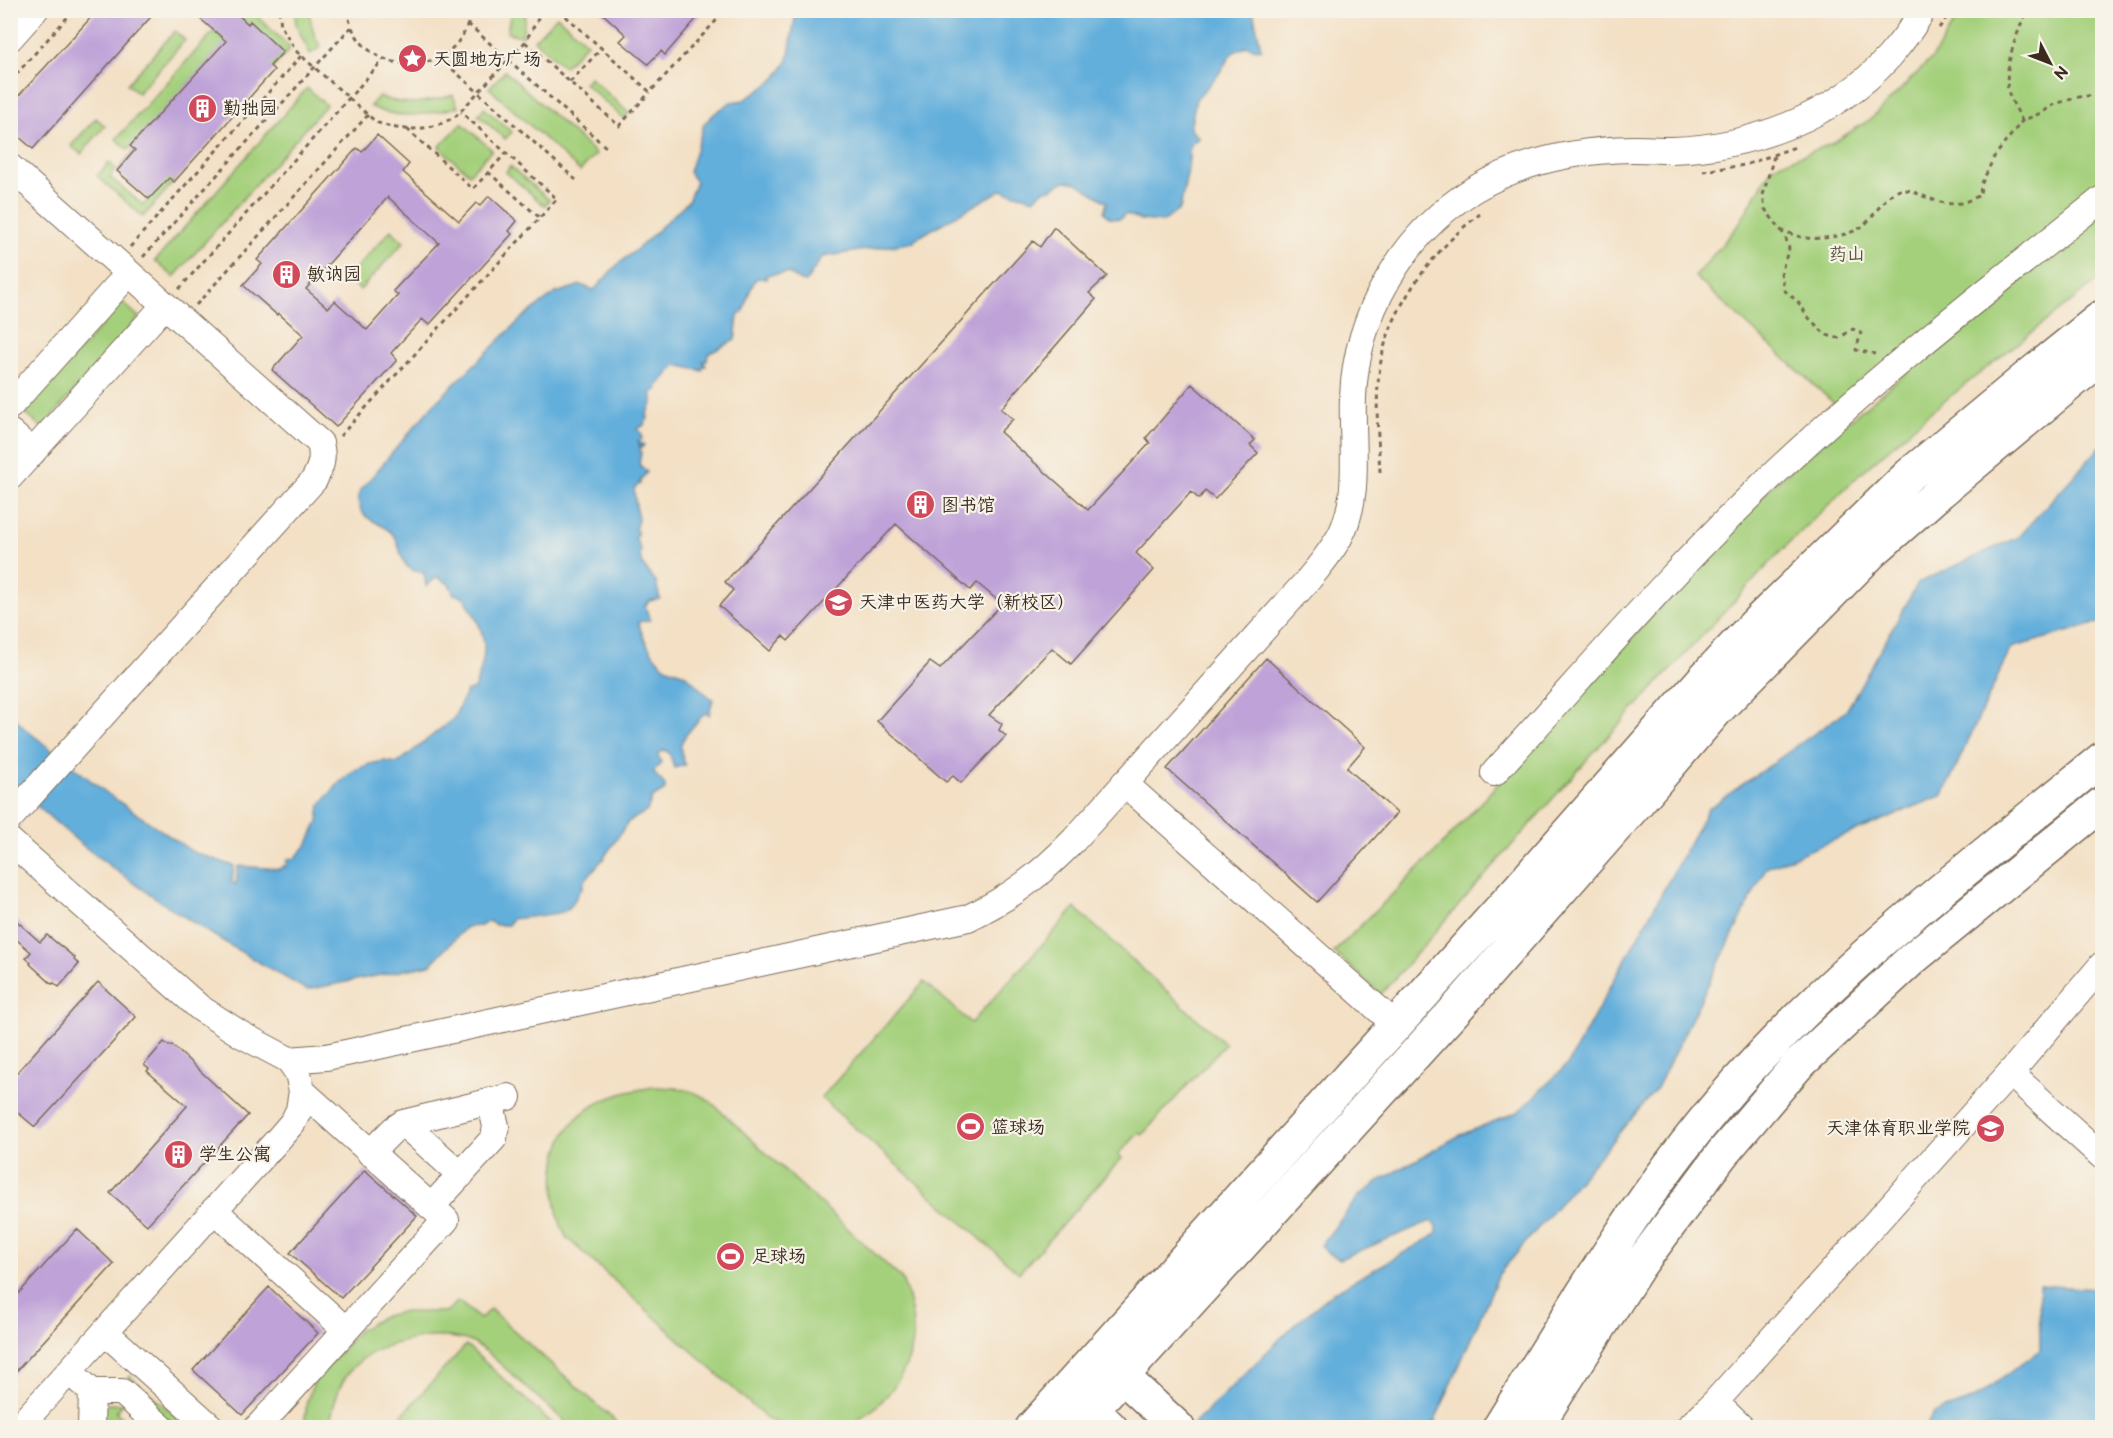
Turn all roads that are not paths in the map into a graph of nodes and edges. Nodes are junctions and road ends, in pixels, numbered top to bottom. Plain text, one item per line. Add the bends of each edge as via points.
1 (34, 10) edge
2 (1923, 10) edge
3 (10, 38) edge
4 (10, 167) edge
5 (2103, 199) edge
6 (129, 273) junction
7 (165, 305) junction
8 (2103, 317) edge
9 (2097, 360) edge
10 (10, 406) edge
11 (10, 432) edge
12 (33, 452) junction
13 (10, 477) edge
14 (1716, 711) junction
15 (2103, 759) edge
16 (1494, 773) dead end
17 (1124, 783) junction
18 (2103, 804) edge
19 (18, 810) edge
20 (10, 841) edge
21 (1515, 893) junction
22 (1920, 909) junction
23 (2103, 965) edge
24 (1853, 1013) junction
25 (1396, 1025) junction
26 (289, 1060) junction
27 (2010, 1073) junction
28 (302, 1091) junction
29 (403, 1123) junction
30 (370, 1153) junction
31 (2103, 1156) edge
32 (461, 1175) junction
33 (431, 1207) junction
34 (214, 1210) junction
35 (346, 1330) junction
36 (105, 1332) junction
37 (71, 1373) dead end
38 (1122, 1376) junction
39 (92, 1392) junction
40 (1715, 1402) junction
41 (1092, 1421) edge
42 (1172, 1423) edge
43 (18, 1428) edge
44 (91, 1428) edge
45 (162, 1428) edge
46 (212, 1428) edge
47 (257, 1428) edge
48 (1032, 1428) edge
49 (1499, 1428) edge
50 (1535, 1428) edge
51 (1688, 1428) edge
52 (1742, 1428) edge

1 - 3 street
2 - 17 street via 1907,36 1866,79 1843,96 1770,133 1701,148 1598,151 1529,164 1472,191 1424,231 1386,281 1361,346 1353,398 1353,481 1349,512 1340,536 1308,580
4 - 6 street
5 - 16 street via 1880,378 1760,488 1687,560
6 - 7 street
6 - 10 street
7 - 12 street
7 - 19 street via 320,443 321,467 314,480
8 - 21 main road via 1908,476 1823,556 1707,675
9 - 14 main road via 1872,552
11 - 12 street
12 - 13 street
14 - 21 main road
14 - 38 main road via 1458,1007
15 - 22 main road
17 - 25 street
17 - 26 street via 1051,864 997,904 968,918 346,1053
18 - 24 main road via 1912,959
20 - 26 street via 200,1008
21 - 25 main road
22 - 24 street
22 - 49 main road via 1821,994 1718,1104 1610,1248
23 - 27 street
24 - 50 main road via 1796,1067 1722,1154 1638,1267
25 - 48 main road
26 - 28 street via 298,1073
27 - 31 street
27 - 40 street
28 - 30 street
28 - 34 street via 292,1122
29 - 30 street
29 - 32 street
29 - 32 street via 499,1099 494,1138
30 - 33 street
32 - 33 street
33 - 35 street via 446,1220
34 - 35 street
34 - 36 street
35 - 47 street
36 - 43 street
36 - 46 street
37 - 39 street
38 - 41 main road
38 - 42 main road
39 - 44 street
39 - 45 street via 122,1392
40 - 51 street
40 - 52 street

